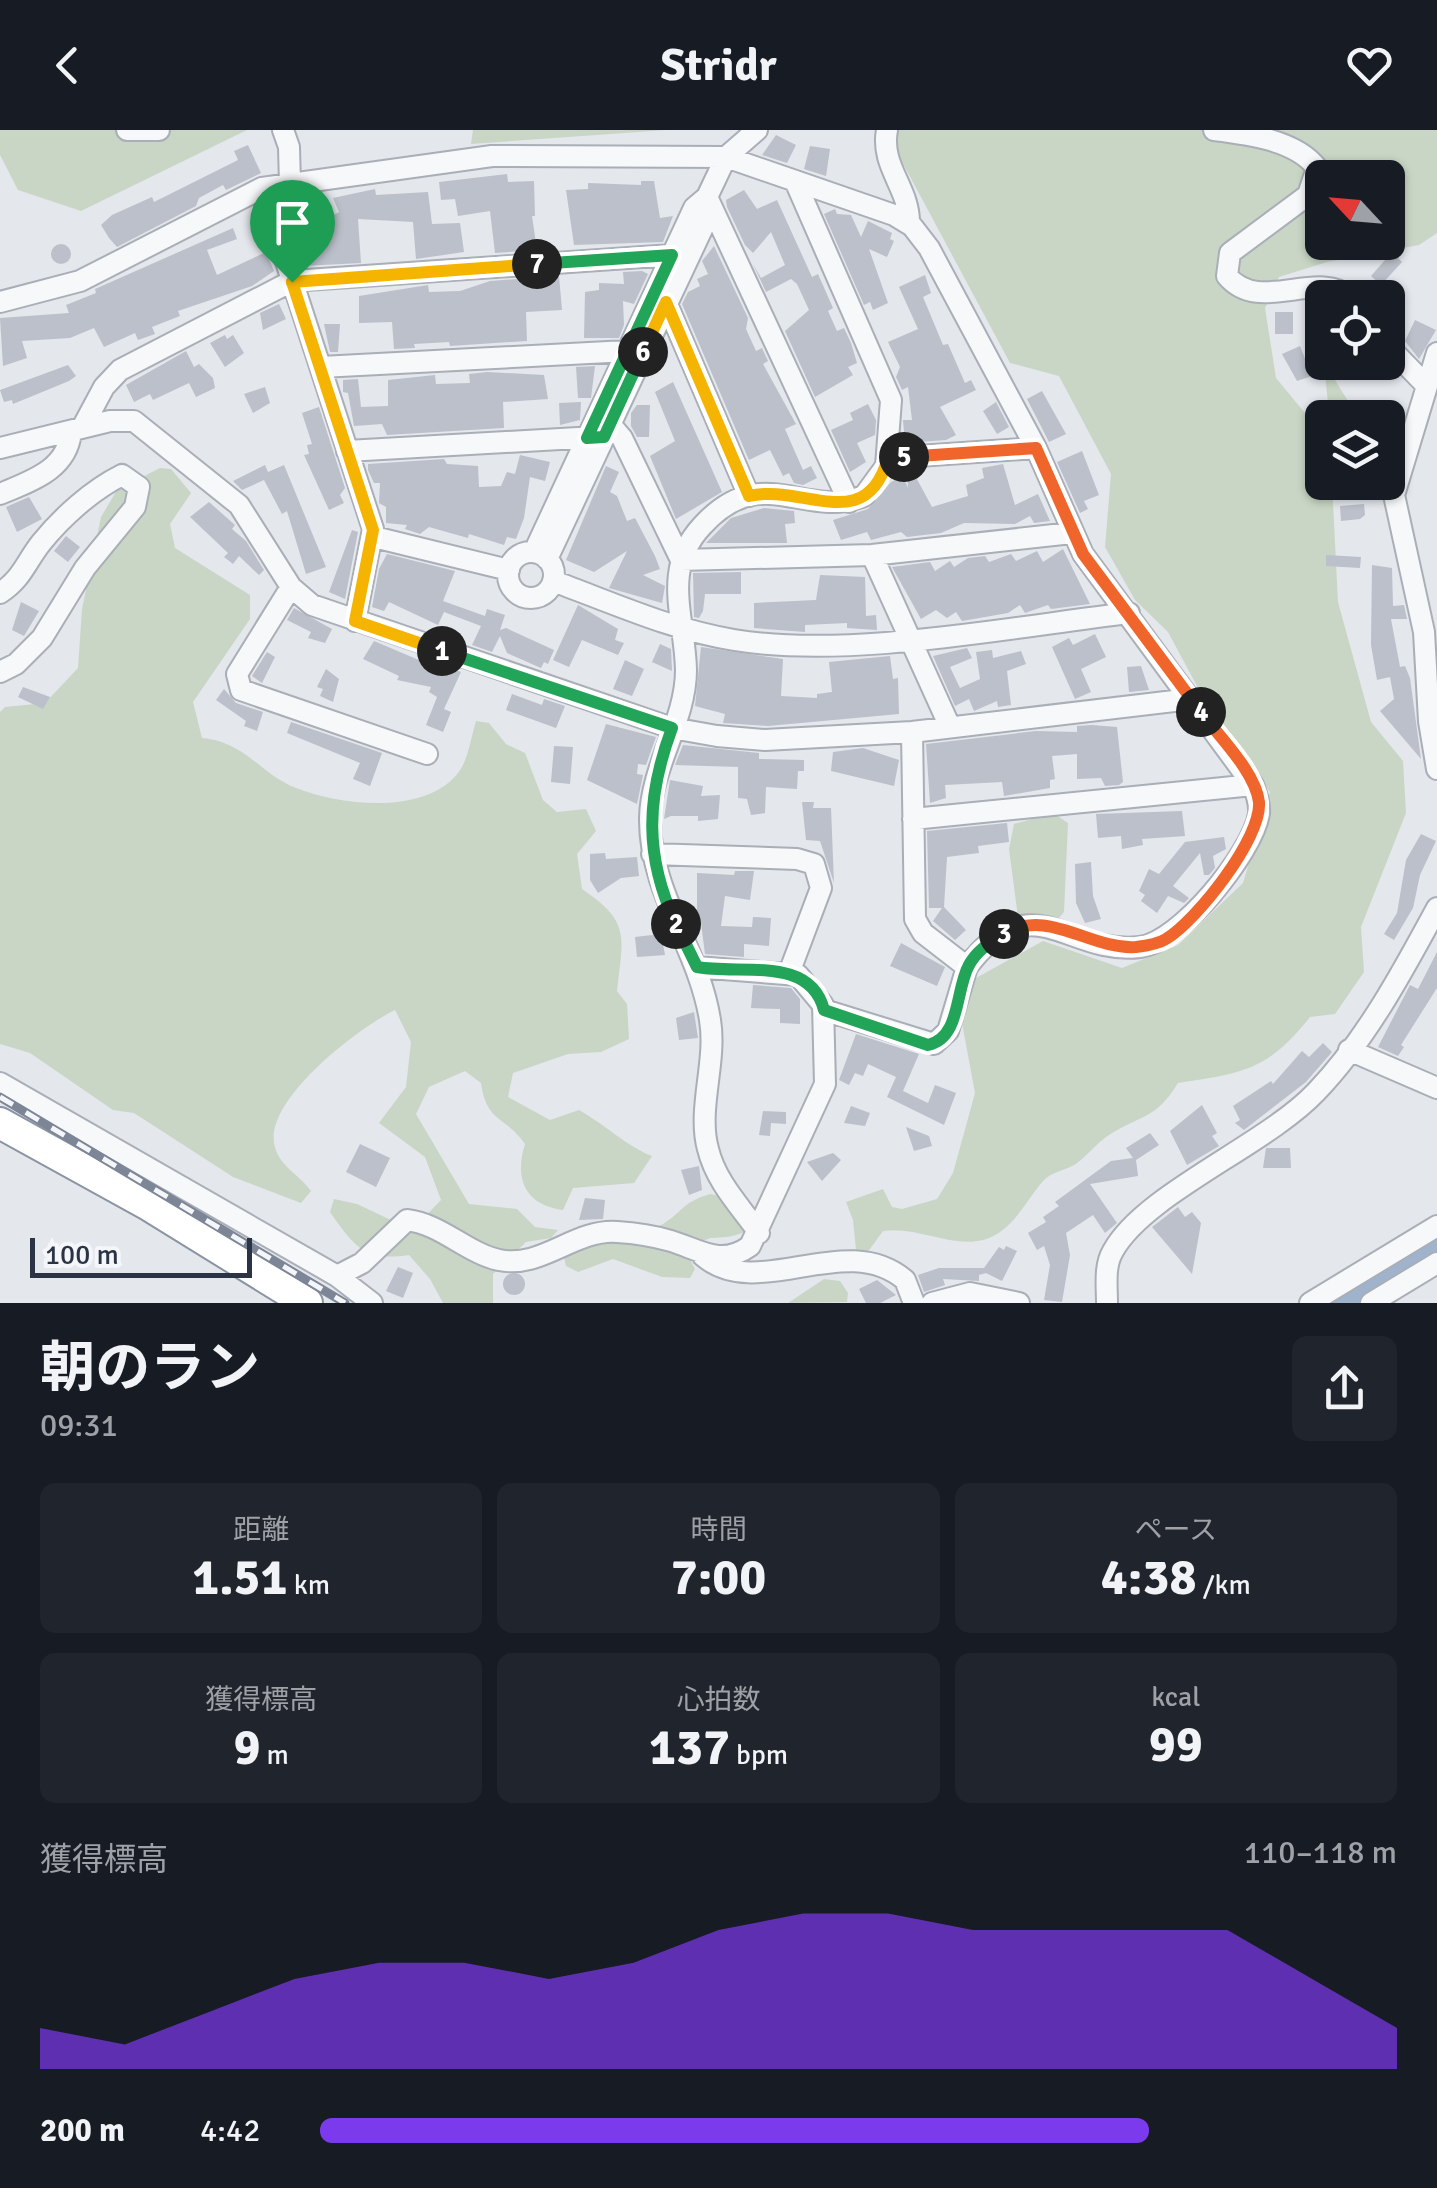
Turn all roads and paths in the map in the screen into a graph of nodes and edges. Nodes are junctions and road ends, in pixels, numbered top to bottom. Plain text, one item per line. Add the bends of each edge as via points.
1 (127, 130) edge
2 (159, 130) edge
3 (283, 130) edge
4 (757, 130) edge
5 (887, 130) edge
6 (1214, 130) edge
7 (726, 156) junction
8 (795, 181) junction
9 (290, 184) junction
10 (262, 188) junction
11 (708, 197) junction
12 (910, 224) junction
13 (672, 255) junction
14 (292, 282) junction
15 (1305, 289) edge
16 (0, 302) edge
17 (666, 302) junction
18 (627, 352) junction
19 (1437, 352) edge
20 (1405, 363) edge
21 (321, 367) junction
22 (1424, 383) junction
23 (77, 430) junction
24 (600, 433) junction
25 (0, 448) edge
26 (1036, 448) junction
27 (347, 451) junction
28 (888, 458) junction
29 (0, 494) edge
30 (749, 496) junction
31 (848, 502) junction
32 (1072, 533) junction
33 (374, 537) junction
34 (872, 555) junction
35 (541, 556) junction
36 (681, 560) junction
37 (509, 570) junction
38 (554, 581) junction
39 (291, 586) junction
40 (0, 593) edge
41 (1129, 614) junction
42 (355, 621) junction
43 (682, 629) junction
44 (908, 638) junction
45 (0, 672) edge
46 (1191, 698) junction
47 (950, 727) junction
48 (672, 728) junction
49 (912, 732) junction
50 (426, 754) dead end
51 (1437, 769) edge
52 (1254, 784) junction
53 (913, 819) junction
54 (652, 854) junction
55 (1437, 908) edge
56 (697, 967) junction
57 (967, 968) junction
58 (790, 973) junction
59 (824, 1010) junction
60 (1348, 1050) junction
61 (0, 1082) edge
62 (1437, 1088) edge
63 (0, 1123) edge
64 (1437, 1226) edge
65 (759, 1233) junction
66 (704, 1256) junction
67 (1437, 1263) edge
68 (336, 1276) junction
69 (307, 1303) edge
70 (372, 1303) edge
71 (914, 1303) edge
72 (932, 1303) edge
73 (1019, 1303) edge
74 (1108, 1303) edge
75 (1310, 1303) edge
76 (1371, 1303) edge

1 - 2 street
3 - 9 street
4 - 7 street
5 - 12 street via 885,158
6 - 15 street via 1252,135 1301,154 1317,168 1308,195 1230,254 1227,276 1254,293
7 - 8 street
7 - 9 street via 492,156
7 - 11 street
8 - 12 street
8 - 28 street via 892,400
9 - 10 street
10 - 14 street
10 - 16 street via 80,281
11 - 13 street via 694,208
11 - 17 street via 704,224
11 - 31 street
12 - 26 street
13 - 14 street
13 - 18 street
14 - 21 street
14 - 23 street via 120,370
17 - 24 street
17 - 30 street
18 - 21 street
18 - 24 street
19 - 22 street
20 - 22 street
21 - 27 street
22 - 51 street via 1394,495 1424,632
23 - 25 street
23 - 29 street via 63,458 44,475
23 - 39 street via 126,419 153,433 239,505
24 - 27 street
24 - 35 street
24 - 36 street via 622,438
26 - 28 street
26 - 32 street
27 - 33 street
28 - 31 street via 872,488
30 - 31 street via 788,492
30 - 36 street via 704,523
32 - 34 street
32 - 41 street
33 - 37 street
33 - 42 street
34 - 36 street
34 - 44 street
35 - 37 street via 520,555
35 - 38 street
36 - 43 street via 676,581
37 - 38 street via 512,588 526,598 546,593
38 - 43 street
39 - 42 street via 312,605
39 - 50 street via 237,674 241,690
40 - 45 street via 23,576 44,540 76,508 122,476 140,487 134,507 85,568 42,638
41 - 44 street
41 - 46 street
42 - 48 street
43 - 44 street via 776,645
43 - 48 street via 684,689
44 - 47 street
46 - 47 street
46 - 52 street
47 - 49 street
48 - 49 street via 765,740
48 - 54 street via 653,784
49 - 53 street
52 - 53 street
52 - 57 street via 1259,813 1248,842 1166,939 1119,946 1030,924 994,940
53 - 57 street via 915,919
54 - 56 street
54 - 58 street via 814,864 820,888
55 - 60 street
56 - 58 street
56 - 65 street via 711,1025 708,1151
57 - 59 street via 948,1031 934,1044
58 - 59 street via 807,981
59 - 65 street via 825,1084
60 - 62 street
60 - 74 street via 1297,1112 1174,1194 1124,1236 1107,1268
61 - 68 street
63 - 69 highway
64 - 75 street
65 - 66 street via 742,1252
66 - 68 street via 665,1240 608,1231 578,1236 525,1260 496,1260 407,1220 362,1263
66 - 71 street via 723,1280 758,1290 798,1288 845,1267 883,1269 906,1280
67 - 76 street
68 - 70 street
72 - 73 street via 970,1293

